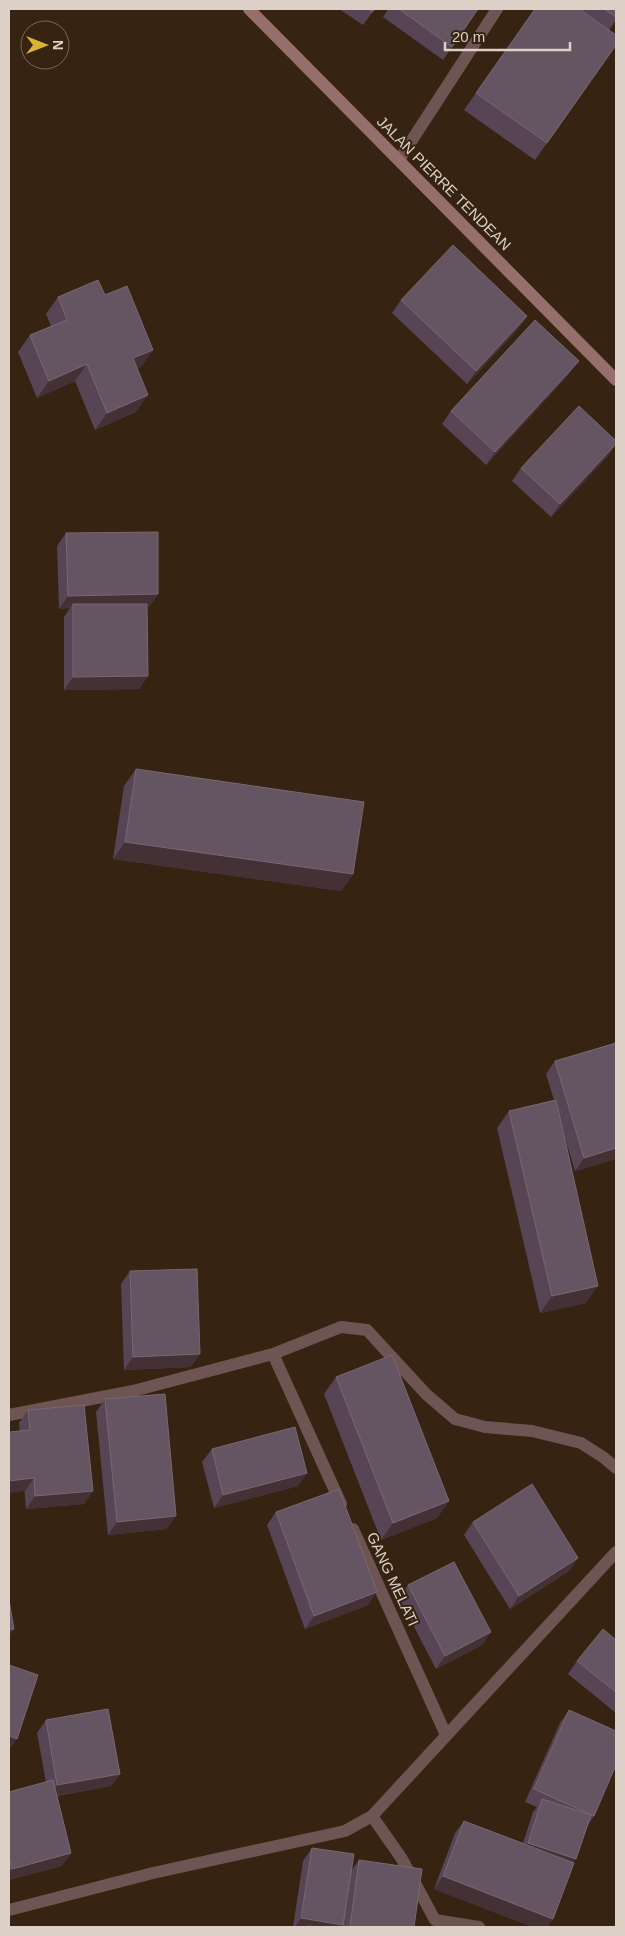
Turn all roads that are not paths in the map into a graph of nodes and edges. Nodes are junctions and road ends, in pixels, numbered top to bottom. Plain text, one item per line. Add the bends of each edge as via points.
1 (249, 9) edge
2 (497, 9) edge
3 (399, 160) junction
4 (616, 380) edge
5 (273, 1354) junction
6 (9, 1415) edge
7 (616, 1468) edge
8 (616, 1552) edge
9 (446, 1734) junction
10 (372, 1816) junction
11 (9, 1910) edge
12 (434, 1924) edge
13 (479, 1927) edge

1 - 3 street, JALAN PIERRE TENDEAN
2 - 3 street
3 - 4 street, JALAN PIERRE TENDEAN
5 - 6 street via 133,1391
5 - 7 street via 341,1327 367,1330 426,1394 455,1419 485,1427 532,1431 581,1443
5 - 9 street, GANG MELATI
8 - 9 street
9 - 10 street
10 - 11 street via 346,1831 153,1873
10 - 12 street via 402,1859
12 - 13 street

